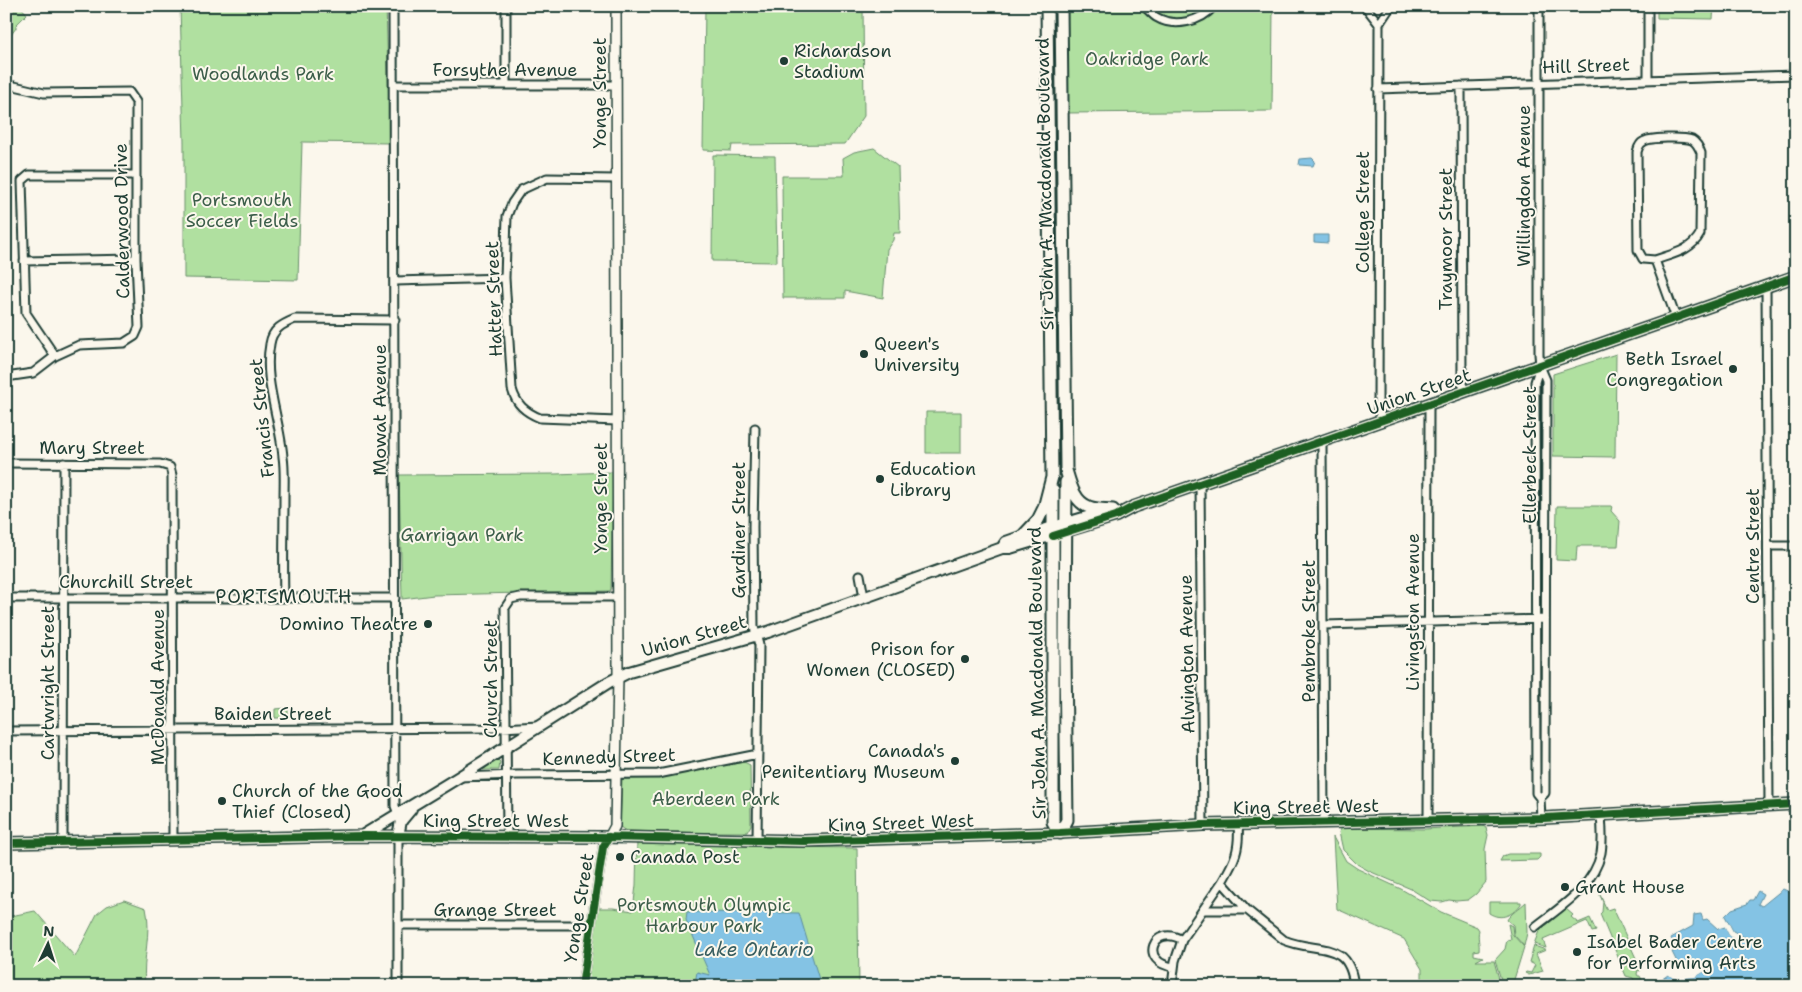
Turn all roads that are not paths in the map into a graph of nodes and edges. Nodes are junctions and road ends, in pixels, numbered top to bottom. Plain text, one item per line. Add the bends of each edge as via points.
1 (393, 6) edge
2 (506, 6) edge
3 (616, 6) edge
4 (1047, 6) edge
5 (1061, 6) edge
6 (1144, 6) edge
7 (1214, 6) edge
8 (1365, 6) edge
9 (1391, 6) edge
10 (1539, 6) edge
11 (1648, 6) edge
12 (1379, 24) junction
13 (1796, 74) edge
14 (1648, 79) junction
15 (1539, 83) junction
16 (6, 84) edge
17 (394, 85) junction
18 (506, 85) junction
19 (616, 85) junction
20 (1461, 86) junction
21 (1378, 89) junction
22 (136, 175) junction
23 (616, 179) junction
24 (136, 258) junction
25 (1655, 260) junction
26 (24, 261) junction
27 (1796, 276) edge
28 (505, 278) junction
29 (395, 281) junction
30 (1766, 287) junction
31 (1676, 318) junction
32 (395, 320) junction
33 (55, 356) junction
34 (1540, 366) junction
35 (6, 377) edge
36 (1465, 392) junction
37 (1429, 404) junction
38 (1382, 420) junction
39 (617, 421) junction
40 (755, 428) dead end
41 (1322, 441) junction
42 (6, 463) edge
43 (64, 463) junction
44 (1066, 470) junction
45 (172, 475) joint
46 (1052, 477) junction
47 (1200, 484) junction
48 (1133, 507) junction
49 (1113, 510) junction
50 (1066, 527) junction
51 (1053, 531) junction
52 (1023, 536) junction
53 (1768, 546) junction
54 (1796, 546) edge
55 (1002, 548) junction
56 (860, 575) dead end
57 (63, 597) junction
58 (284, 597) junction
59 (617, 597) junction
60 (864, 597) junction
61 (6, 598) edge
62 (172, 598) junction
63 (395, 598) junction
64 (1535, 619) junction
65 (1545, 619) junction
66 (1428, 622) junction
67 (1324, 625) junction
68 (756, 636) junction
69 (618, 677) junction
70 (539, 726) junction
71 (396, 728) junction
72 (505, 728) junction
73 (173, 730) junction
74 (64, 731) junction
75 (6, 732) edge
76 (506, 747) junction
77 (758, 754) junction
78 (507, 775) junction
79 (616, 775) junction
80 (459, 777) junction
81 (1540, 798) junction
82 (417, 803) junction
83 (1796, 804) edge
84 (1769, 806) junction
85 (398, 814) junction
86 (1601, 815) junction
87 (1541, 818) junction
88 (1428, 820) junction
89 (1324, 822) junction
90 (1238, 824) junction
91 (1203, 825) junction
92 (1060, 833) junction
93 (362, 836) junction
94 (398, 836) junction
95 (507, 836) junction
96 (609, 837) junction
97 (173, 839) junction
98 (757, 840) junction
99 (63, 842) junction
100 (6, 843) edge
101 (1222, 882) junction
102 (1203, 910) junction
103 (1247, 910) junction
104 (398, 925) junction
105 (591, 925) junction
106 (1535, 927) dead end
107 (1182, 940) junction
108 (1174, 967) junction
109 (398, 986) edge
110 (582, 986) edge
111 (1172, 986) edge
112 (1354, 986) edge

1 - 17 street, Mowat Avenue
2 - 18 street
3 - 19 street, Yonge Street
4 - 46 main road, Sir John A. Macdonald Boulevard
5 - 44 main road, Sir John A. Macdonald Boulevard
6 - 7 street via 1157,17 1179,22 1201,18
8 - 12 street
9 - 12 street
10 - 15 street, Willingdon Avenue
11 - 14 street
12 - 21 street, College Street
13 - 14 street, Hill Street
14 - 15 street, Hill Street
15 - 20 street, Hill Street
15 - 34 street, Willingdon Avenue
16 - 22 street, Calderwood Drive via 44,94 129,92 136,102
17 - 18 street, Forsythe Avenue
17 - 29 street, Mowat Avenue
18 - 19 street, Forsythe Avenue
19 - 23 street, Yonge Street
20 - 21 street, Hill Street
20 - 36 street, Traymoor Street via 1462,382
21 - 38 street, College Street via 1378,409
22 - 24 street, Calderwood Drive
22 - 26 street via 29,175 22,181
23 - 28 street, Hatter Street via 547,178 522,190 507,216
23 - 39 street, Yonge Street
24 - 26 street
24 - 33 street, Calderwood Drive via 139,327 135,336 124,343 79,345
25 - 25 street via 1643,259 1638,250 1637,152 1643,141 1685,138 1693,141 1701,153 1700,234 1690,247
25 - 31 street
26 - 33 street via 26,313
27 - 30 main road, Union Street
28 - 29 street
28 - 39 street, Hatter Street via 512,389 521,407 540,418
29 - 32 street, Mowat Avenue
30 - 31 main road, Union Street
30 - 53 street, Centre Street
31 - 34 main road, Union Street
32 - 58 street, Francis Street via 295,319 274,331 268,359 284,458
32 - 63 street, Mowat Avenue
33 - 35 street, Calderwood Drive via 33,373
34 - 36 main road, Union Street
34 - 64 street, Ellerbeck Street via 1535,379
34 - 65 street, Ellerbeck Street via 1546,380
36 - 37 main road, Union Street
37 - 38 main road, Union Street
37 - 66 street, Livingston Avenue
38 - 41 main road, Union Street
39 - 59 street, Yonge Street
40 - 68 street, Gardiner Street
41 - 47 main road, Union Street
41 - 67 street, Pembroke Street
42 - 43 street, Mary Street
43 - 45 street, Mary Street via 160,464 170,467
43 - 57 street, Cartwright Street
44 - 49 main road via 1074,493 1084,504
44 - 50 main road, Sir John A. Macdonald Boulevard
45 - 62 street, McDonald Avenue
46 - 51 main road, Sir John A. Macdonald Boulevard
46 - 52 main road via 1044,508
47 - 48 main road, Union Street
47 - 91 street, Alwington Avenue
48 - 49 main road, Union Street
48 - 50 main road, Union Street via 1116,516
49 - 50 main road, Union Street
50 - 51 main road, Union Street
50 - 92 main road, Sir John A. Macdonald Boulevard via 1067,820
51 - 52 main road, Union Street
51 - 55 main road, Union Street via 1010,548
51 - 92 main road, Sir John A. Macdonald Boulevard via 1053,822
52 - 55 main road, Union Street via 1006,542
53 - 54 street
53 - 84 street, Centre Street
55 - 60 main road, Union Street
56 - 60 street
57 - 61 street, Churchill Street
57 - 62 street, Churchill Street
57 - 74 street, Cartwright Street
58 - 62 street, Churchill Street
58 - 63 street, Churchill Street
59 - 69 street, Yonge Street
59 - 72 street, Church Street via 520,596 512,599 505,608
60 - 68 main road, Union Street
62 - 73 street, McDonald Avenue
63 - 71 street, Mowat Avenue
64 - 65 street
64 - 66 street
64 - 81 street, Ellerbeck Street via 1536,793
65 - 81 street, Ellerbeck Street via 1545,793
66 - 67 street
66 - 88 street, Livingston Avenue
67 - 89 street, Pembroke Street
68 - 69 main road, Union Street via 642,667
68 - 77 street, Gardiner Street via 759,645
69 - 70 main road, Union Street
69 - 79 street, Yonge Street
70 - 72 street, Baiden Street
70 - 76 main road, Union Street
71 - 72 street, Baiden Street
71 - 73 street, Baiden Street
71 - 85 street, Mowat Avenue via 395,806
72 - 76 street, Church Street
73 - 74 street, Baiden Street
73 - 97 street, McDonald Avenue
74 - 75 street, Baiden Street
74 - 99 street, Cartwright Street
76 - 78 street, Church Street
76 - 80 main road, Union Street
77 - 79 street, Kennedy Street via 658,774
77 - 98 street, Gardiner Street
78 - 79 street, Kennedy Street
78 - 80 street, Kennedy Street
78 - 95 street, Church Street
79 - 96 street, Yonge Street via 614,826
80 - 82 main road, Union Street
81 - 87 street, Ellerbeck Street
82 - 85 main road, Union Street
82 - 94 main road, Union Street via 403,818
83 - 84 main road, King Street West
84 - 86 main road, King Street West
85 - 93 main road, Union Street
86 - 87 main road, King Street West
86 - 106 street via 1601,848 1597,866 1578,893
87 - 88 main road, King Street West
88 - 89 main road, King Street West
89 - 90 main road, King Street West
90 - 91 main road, King Street West
90 - 101 street via 1238,851
91 - 92 main road, King Street West
92 - 98 main road, King Street West
93 - 94 main road, King Street West
93 - 97 main road, King Street West
94 - 95 main road, King Street West
94 - 104 street
95 - 96 main road, King Street West
96 - 98 main road, King Street West
96 - 105 street, Yonge Street via 603,847
97 - 99 main road, King Street West
99 - 100 main road, King Street West
101 - 102 street
101 - 103 street
102 - 103 street
102 - 107 street
103 - 112 street via 1284,940 1339,954 1348,962
104 - 105 street, Grange Street
104 - 109 street
105 - 110 street, Yonge Street
107 - 108 street
107 - 108 street via 1167,935 1154,944 1156,960
108 - 111 street

